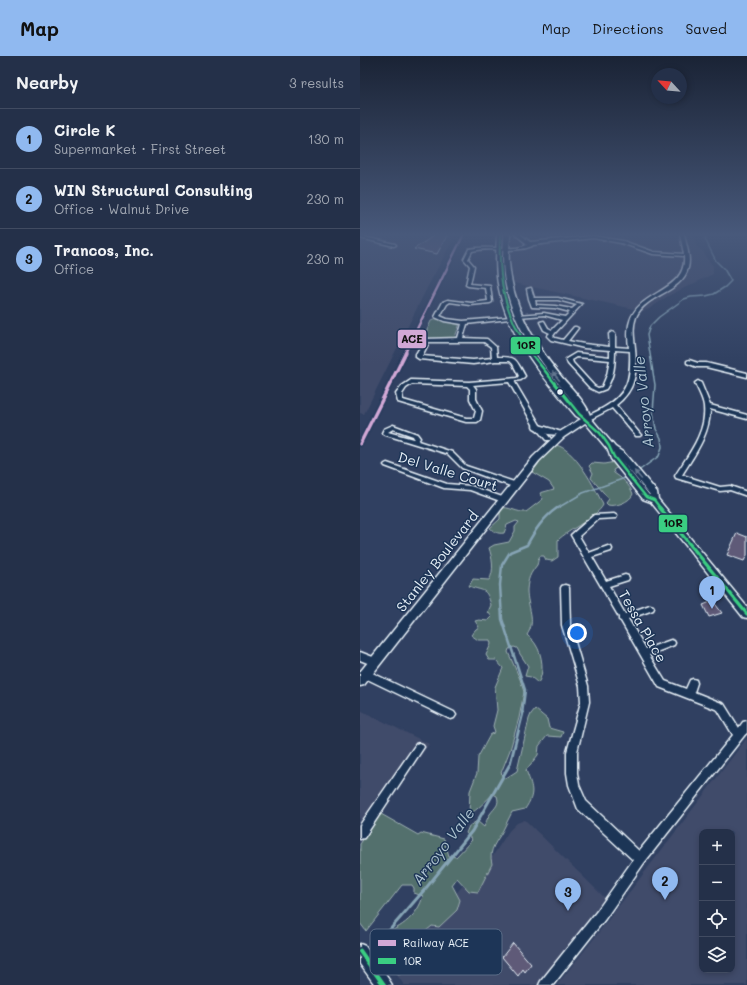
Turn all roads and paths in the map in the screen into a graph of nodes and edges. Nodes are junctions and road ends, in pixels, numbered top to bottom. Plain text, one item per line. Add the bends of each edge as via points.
1 (470, 277) edge
2 (680, 277) edge
3 (504, 278) joint
4 (529, 289) dead end
5 (503, 294) junction
6 (532, 299) junction
7 (574, 311) junction
8 (518, 316) junction
9 (509, 318) junction
10 (566, 319) junction
11 (465, 322) junction
12 (542, 322) dead end
13 (576, 328) dead end
14 (553, 332) junction
15 (612, 334) dead end
16 (460, 339) junction
17 (531, 342) junction
18 (564, 342) junction
19 (612, 349) junction
20 (632, 350) junction
21 (495, 359) junction
22 (612, 359) junction
23 (689, 362) dead end
24 (747, 375) edge
25 (511, 380) junction
26 (698, 383) dead end
27 (468, 384) junction
28 (613, 406) junction
29 (707, 406) junction
30 (747, 417) edge
31 (587, 419) junction
32 (537, 426) junction
33 (557, 432) junction
34 (638, 435) dead end
35 (548, 439) junction
36 (414, 442) dead end
37 (536, 459) junction
38 (387, 465) dead end
39 (515, 485) junction
40 (747, 494) edge
41 (503, 500) junction
42 (614, 516) dead end
43 (608, 549) dead end
44 (586, 556) junction
45 (625, 578) dead end
46 (604, 585) junction
47 (565, 588) dead end
48 (650, 608) dead end
49 (747, 614) edge
50 (622, 618) junction
51 (670, 644) dead end
52 (644, 653) junction
53 (360, 656) edge
54 (375, 662) junction
55 (363, 677) edge
56 (693, 683) dead end
57 (689, 694) junction
58 (451, 715) dead end
59 (744, 731) edge
60 (419, 747) dead end
61 (360, 834) edge
62 (640, 859) junction
63 (360, 951) edge
64 (370, 964) edge
65 (545, 985) edge

1 - 11 street via 468,285 488,287 490,302 471,304 450,301 445,303 437,317
2 - 20 street via 644,303 635,313 631,323
3 - 5 main road
3 - 8 main road
4 - 6 street
5 - 8 main road via 513,314
5 - 9 main road
6 - 7 street via 534,306
6 - 7 street via 558,299 580,304
7 - 10 street
8 - 10 street via 544,314
8 - 17 main road
9 - 11 street
9 - 17 main road via 516,321 524,336
9 - 31 main road via 537,364 578,414
10 - 14 street
11 - 16 street
12 - 14 street via 546,329
13 - 18 street
14 - 18 street via 550,336 553,339
15 - 19 street
16 - 21 street via 489,342 493,347
16 - 21 street via 427,340 419,358 473,362
31 -> 17 main road via 586,412
18 - 19 street
19 - 20 street
19 - 22 street
20 - 28 street via 633,376 630,385
21 - 25 street via 511,360 515,363 522,376
22 - 22 street via 608,381 604,388 598,390 592,387 569,359 576,355
23 - 24 street
25 - 27 street
25 - 32 street
26 - 29 street
27 - 27 street via 411,382 399,394 400,401 466,420 477,420 479,411 473,399 473,389
28 - 31 street
28 - 34 street
29 - 30 street
29 - 40 street via 703,432 678,476
31 - 33 main road, Stanley Boulevard via 575,422
31 - 37 main road, Stanley Boulevard via 561,435
31 - 49 street
32 - 33 street via 549,432
32 - 35 street
33 - 35 main road, Stanley Boulevard
35 - 37 main road, Stanley Boulevard via 536,454
36 - 39 street via 450,453 464,467
37 - 39 main road, Stanley Boulevard
38 - 41 street, Del Valle Court via 446,486 471,488
39 - 41 main road, Stanley Boulevard
41 - 54 main road, Stanley Boulevard
42 - 44 street, Tessa Place via 596,517 575,535
43 - 44 street
44 - 46 street, Tessa Place
45 - 46 street
46 - 50 street, Tessa Place
47 - 62 street via 566,625 584,686 585,702 572,752 574,785 582,805
48 - 50 street
50 - 52 street, Tessa Place
51 - 52 street
52 - 57 street, Tessa Place via 662,684
53 - 54 street
54 - 55 main road, Stanley Boulevard
55 - 58 street
56 - 57 street
57 - 59 street, Tessa Place via 721,707
59 - 62 street
60 - 61 street
62 - 65 street via 601,915
63 - 64 street

